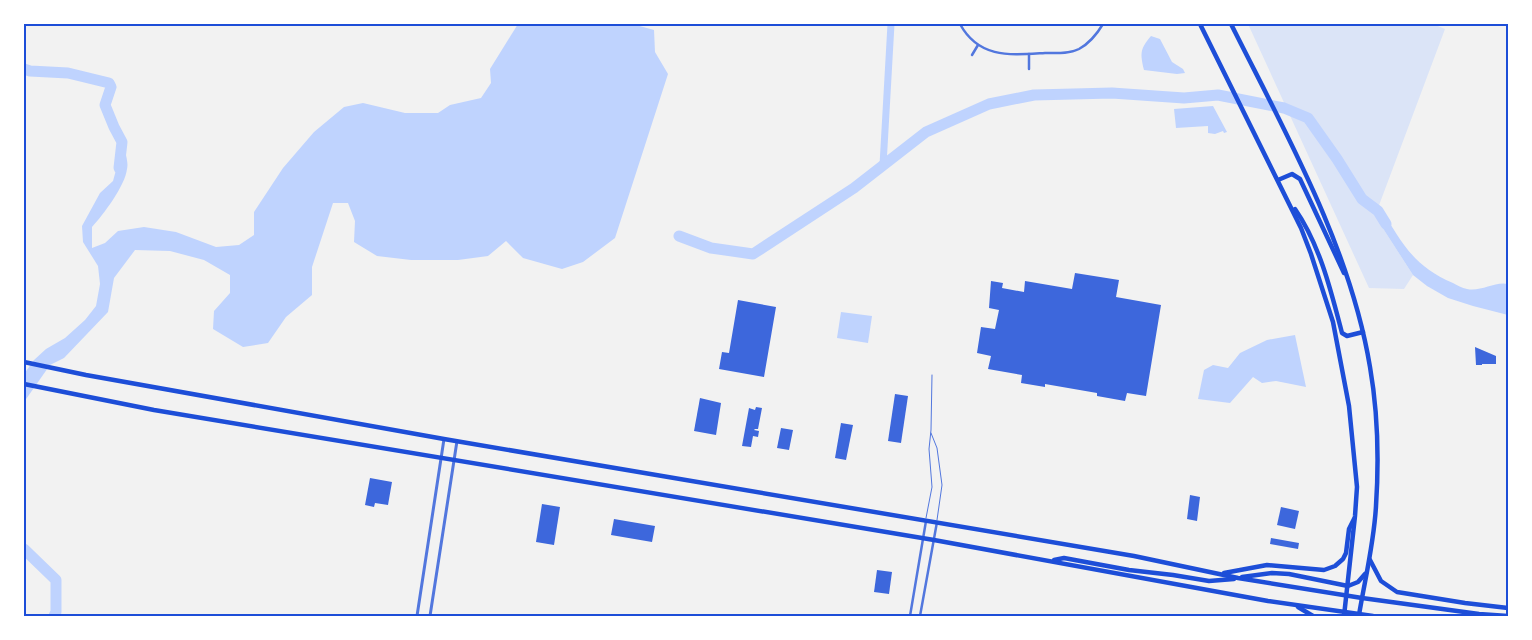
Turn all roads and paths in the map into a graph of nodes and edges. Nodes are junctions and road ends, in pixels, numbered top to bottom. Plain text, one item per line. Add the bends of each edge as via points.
1 (960, 24) edge
2 (1103, 24) edge
3 (1200, 24) edge
4 (1231, 24) edge
5 (978, 45) junction
6 (1029, 54) junction
7 (972, 55) dead end
8 (1029, 69) dead end
9 (1278, 180) junction
10 (1287, 198) junction
11 (1348, 280) junction
12 (1363, 332) junction
13 (24, 362) edge
14 (932, 375) dead end
15 (24, 384) edge
16 (931, 433) junction
17 (444, 439) junction
18 (457, 441) junction
19 (442, 459) junction
20 (454, 460) junction
21 (1355, 516) junction
22 (926, 520) junction
23 (937, 522) junction
24 (923, 538) junction
25 (934, 540) junction
26 (1370, 556) junction
27 (1050, 561) junction
28 (1367, 569) junction
29 (1221, 574) junction
30 (1238, 578) junction
31 (1348, 586) junction
32 (1346, 595) junction
33 (1362, 598) junction
34 (1294, 605) junction
35 (1508, 608) edge
36 (1344, 614) edge
37 (1359, 615) edge
38 (417, 616) edge
39 (430, 616) edge
40 (910, 616) edge
41 (920, 616) edge
42 (1313, 616) edge
43 (1373, 616) edge
44 (1508, 616) edge

1 - 5 street
2 - 6 street via 1088,43 1072,52
3 - 9 main road
4 - 11 main road via 1330,229
5 - 6 street via 1001,54
5 - 7 street
6 - 8 street
9 - 10 main road
9 - 11 main road via 1292,174 1300,179
10 - 12 main road via 1311,236 1342,333 1347,336
10 - 21 main road via 1311,254 1333,322 1349,406 1357,487
11 - 12 main road
12 - 26 main road via 1375,402 1377,450 1376,507
13 - 17 main road
14 - 16 lane
15 - 19 main road
16 - 22 lane via 932,487
16 - 23 lane via 937,448 942,485
17 - 18 main road
17 - 19 street
18 - 20 street
18 - 22 main road
19 - 20 main road
19 - 38 street
20 - 24 main road
20 - 39 street
21 - 29 main road via 1348,529 1346,553 1335,566 1324,570 1267,565
21 - 31 main road
22 - 23 main road
22 - 24 street
23 - 25 street
23 - 29 main road
24 - 25 main road
24 - 40 street
25 - 27 main road
25 - 41 street
26 - 28 main road
26 - 35 main road via 1381,581 1397,592
27 - 30 main road via 1064,558 1209,581
27 - 34 main road
28 - 31 main road via 1358,582
28 - 33 main road
29 - 30 main road
30 - 31 main road via 1289,574
30 - 32 main road
31 - 32 main road
32 - 33 main road
32 - 36 main road
33 - 37 main road
33 - 44 main road
34 - 36 main road
34 - 42 main road
36 - 37 main road
37 - 43 main road

